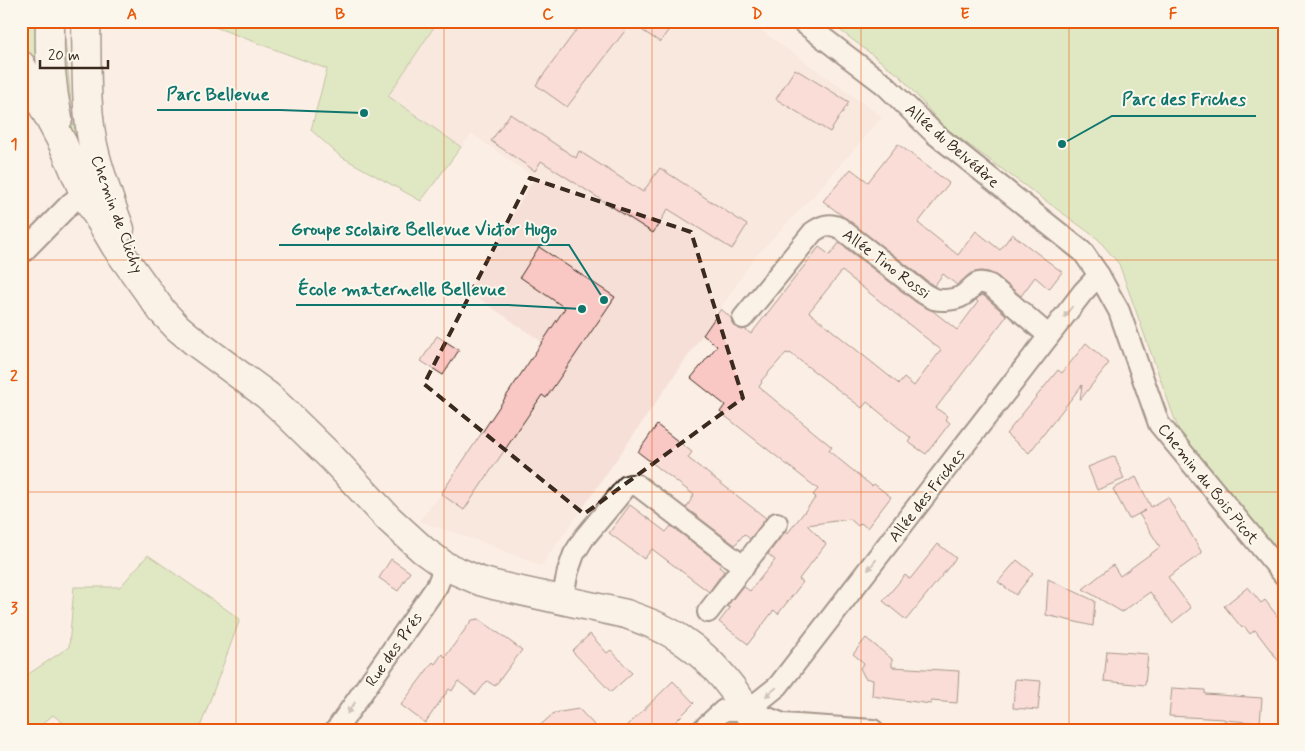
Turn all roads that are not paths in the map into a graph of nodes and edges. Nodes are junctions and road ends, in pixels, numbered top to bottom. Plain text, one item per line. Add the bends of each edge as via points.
1 (50, 21) edge
2 (66, 21) edge
3 (86, 21) edge
4 (801, 21) edge
5 (21, 65) edge
6 (63, 144) junction
7 (96, 193) junction
8 (21, 254) edge
9 (1099, 275) junction
10 (742, 318) dead end
11 (1050, 336) junction
12 (777, 523) dead end
13 (445, 566) junction
14 (744, 567) junction
15 (1284, 575) edge
16 (562, 600) junction
17 (708, 612) dead end
18 (753, 720) edge
19 (336, 730) edge
20 (702, 730) edge
21 (873, 730) edge

1 - 6 street via 54,102
2 - 7 street via 73,40 75,107
3 - 7 street, Chemin de Clichy
4 - 9 street, Allée du Belvédère via 885,85 934,134 1083,252
5 - 6 street
6 - 7 street
7 - 8 street via 71,203
7 - 13 street, Chemin de Clichy via 144,286 177,327 268,396 389,519
9 -> 11 street, Allée des Friches
9 - 15 street, Chemin du Bois Picot via 1119,310 1160,424
10 - 11 street, Allée Tino Rossi via 813,232 826,225 834,225 934,299 958,298 983,282
11 -> 18 street, Allée des Friches
12 - 14 street
13 - 16 street, Chemin de Clichy via 480,581
13 -> 19 street, Rue des Prés via 437,586
14 - 16 street via 644,490 631,484 626,486 574,554
14 - 17 street
16 - 18 street, Chemin de Clichy via 626,614 680,638 699,652 730,685
18 - 20 street via 724,710
18 - 21 street

